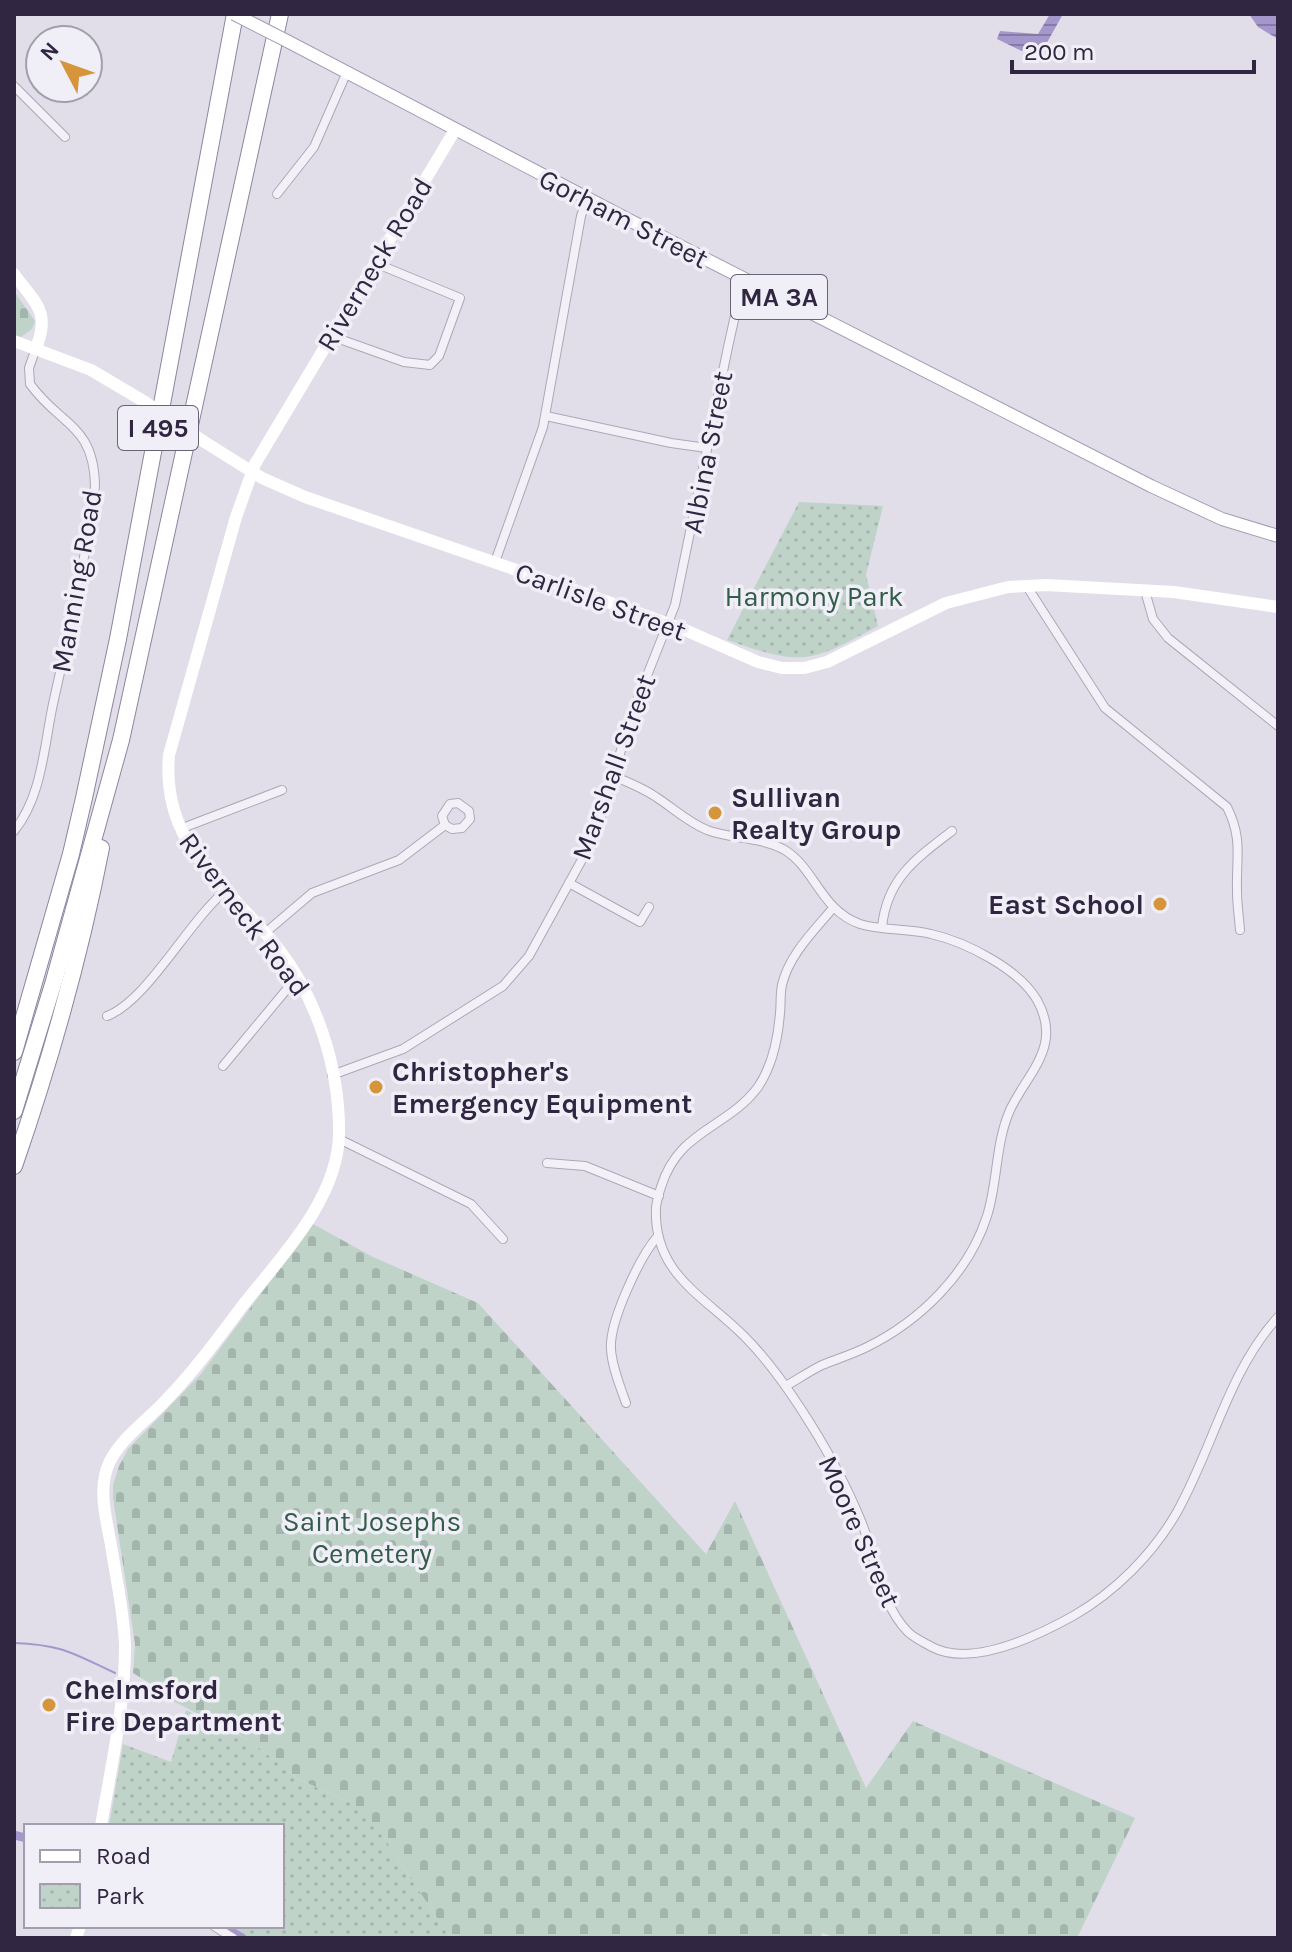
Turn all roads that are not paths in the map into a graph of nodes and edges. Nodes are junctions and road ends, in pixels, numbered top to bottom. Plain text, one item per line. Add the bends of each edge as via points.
1 (235, 14) edge
2 (280, 14) edge
3 (346, 74) junction
4 (14, 86) edge
5 (455, 130) junction
6 (65, 137) dead end
7 (277, 194) dead end
8 (587, 199) junction
9 (375, 263) junction
10 (14, 274) edge
11 (747, 281) junction
12 (331, 336) junction
13 (14, 341) edge
14 (36, 348) junction
15 (546, 416) junction
16 (707, 448) junction
17 (252, 472) junction
18 (1278, 536) edge
19 (495, 562) junction
20 (1026, 585) junction
21 (1145, 591) junction
22 (1278, 607) edge
23 (668, 624) junction
24 (134, 683) junction
25 (1278, 726) edge
26 (613, 776) junction
27 (282, 790) dead end
28 (445, 825) dead end
29 (180, 829) junction
30 (14, 831) edge
31 (952, 831) dead end
32 (569, 883) junction
33 (225, 891) junction
34 (649, 907) dead end
35 (833, 908) junction
36 (882, 927) junction
37 (1240, 930) dead end
38 (265, 933) junction
39 (44, 949) junction
40 (297, 977) junction
41 (107, 1016) dead end
42 (14, 1030) edge
43 (14, 1052) edge
44 (223, 1066) dead end
45 (332, 1075) junction
46 (14, 1111) edge
47 (339, 1139) junction
48 (547, 1163) dead end
49 (14, 1166) edge
50 (659, 1196) junction
51 (658, 1236) junction
52 (503, 1239) dead end
53 (1278, 1317) edge
54 (786, 1386) junction
55 (626, 1403) dead end
56 (101, 1824) edge

1 - 3 main road, Gorham Street / MA 3A, bridge
1 - 39 highway, I 495 via 118,639
2 - 24 highway, I 495
3 - 5 main road, Gorham Street / MA 3A
3 - 7 street via 314,147
4 - 6 street
5 - 8 main road, Gorham Street / MA 3A
5 - 9 main road, Riverneck Road
8 - 11 main road, Gorham Street / MA 3A
8 - 15 street
9 - 12 main road, Riverneck Road
9 - 12 street via 460,298 439,356 430,365 411,364
10 - 14 main road via 43,314
11 - 16 street, Albina Street
11 - 18 main road, Gorham Street / MA 3A via 1151,486 1222,519
12 - 17 main road, Riverneck Road
13 - 14 main road, Carlisle Street
14 - 17 main road, Carlisle Street, bridge via 100,375
14 - 30 street, Manning Road via 30,384 84,438 95,468 95,486 35,792
15 - 16 street
15 - 19 street
16 - 23 street, Albina Street
17 - 19 main road, Carlisle Street via 319,502
17 - 29 main road, Riverneck Road via 169,755 170,796
19 - 23 main road, Carlisle Street
20 - 21 main road, Carlisle Street
20 - 23 main road, Carlisle Street via 946,603 838,658 804,668 770,666
20 - 37 street via 1105,708 1227,807 1239,849
21 - 22 main road, Carlisle Street
21 - 25 street via 1153,619 1168,638
23 - 26 street, Marshall Street
24 - 46 highway, I 495
24 - 49 highway via 81,941
26 - 32 street, Marshall Street via 594,835
26 - 35 street via 708,830 784,850
27 - 29 street
28 - 38 street via 399,860 312,893
29 - 33 main road, Riverneck Road
31 - 36 street via 916,858 898,880 884,906
32 - 34 street via 640,922
32 - 45 street, Marshall Street via 523,964 495,993 403,1049
33 - 38 main road, Riverneck Road
33 - 41 street via 133,999
35 - 36 street via 859,924
35 - 50 street, Moore Street via 788,966 768,1069 735,1111 681,1148
36 - 54 street via 966,946 1018,979 1037,1000 1047,1027 1044,1052 1009,1113 988,1214 960,1269 909,1322
38 - 40 main road, Riverneck Road
39 - 42 highway
39 - 43 highway, I 495
40 - 44 street
40 - 45 main road, Riverneck Road via 315,1009
45 - 47 main road, Riverneck Road
47 - 52 street via 471,1204
47 - 56 main road, Riverneck Road via 329,1179 291,1244 194,1369 116,1451 107,1470 104,1506 125,1654
48 - 50 street via 585,1166
50 - 51 street, Moore Street
51 - 54 street, Moore Street via 667,1263 683,1284 744,1337
51 - 55 street via 633,1277 612,1331 611,1349
53 - 54 street, Moore Street via 1254,1346 1176,1514 1146,1555 1109,1592 1074,1615 1037,1634 960,1655 909,1633 888,1603 861,1519

